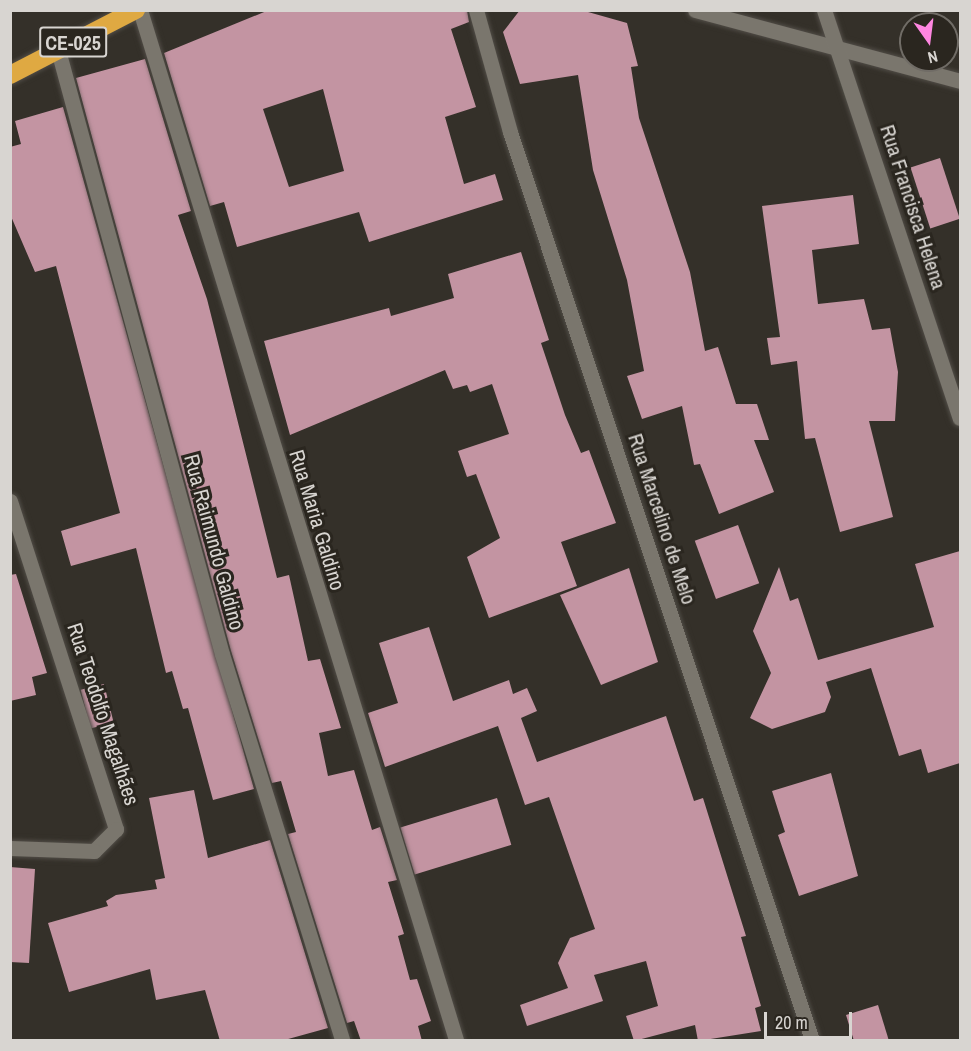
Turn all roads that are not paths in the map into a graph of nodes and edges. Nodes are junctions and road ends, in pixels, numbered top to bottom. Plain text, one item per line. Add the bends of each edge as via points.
1 (138, 10) edge
2 (476, 10) edge
3 (695, 10) edge
4 (824, 10) edge
5 (58, 50) junction
6 (838, 50) junction
7 (10, 75) edge
8 (960, 81) edge
9 (960, 418) edge
10 (10, 501) edge
11 (10, 848) edge
12 (342, 1041) edge
13 (456, 1041) edge
14 (812, 1041) edge

1 - 5 highway, CE-025
1 - 13 street, Rua Maria Galdino
2 - 14 street, Rua Marcelino de Melo via 510,132
3 - 6 street
4 - 6 street, Rua Francisca Helena
5 - 7 highway, CE-025
5 - 12 street, Rua Raimundo Galdino via 222,654
6 - 8 street
6 - 9 street, Rua Francisca Helena
10 - 11 street, Rua Teodolfo Magalhães via 116,829 94,851

